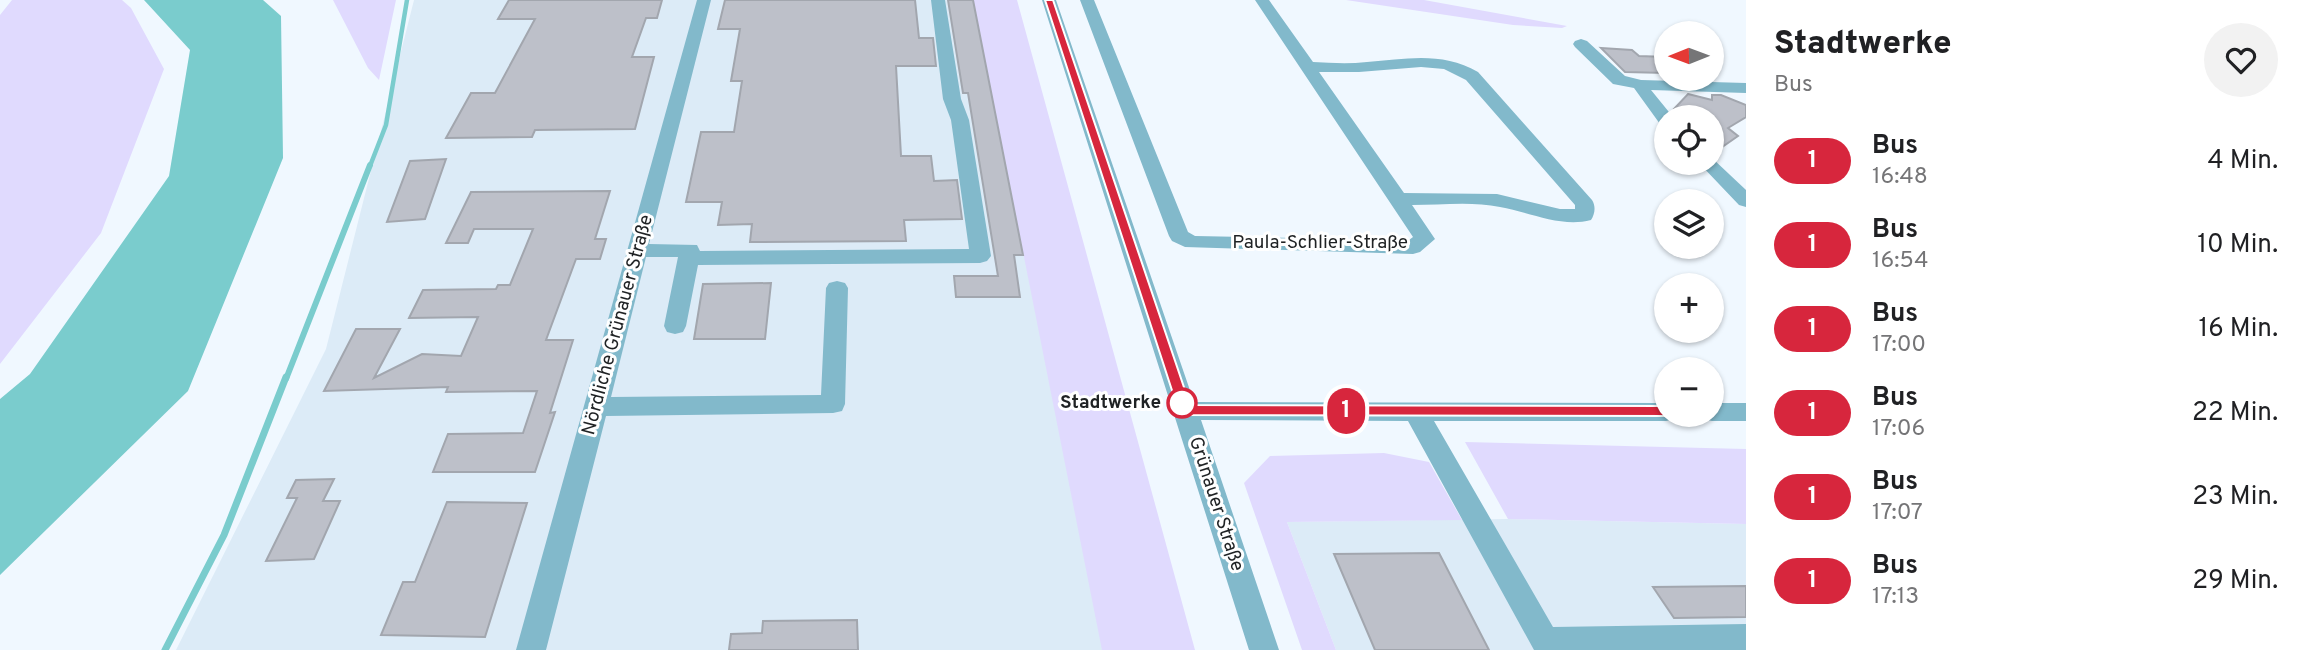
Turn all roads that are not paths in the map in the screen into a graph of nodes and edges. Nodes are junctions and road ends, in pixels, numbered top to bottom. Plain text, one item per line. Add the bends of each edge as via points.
1 (704, 0) edge
2 (938, 0) edge
3 (1049, 0) edge
4 (1087, 0) edge
5 (1262, 0) edge
6 (1581, 44) dead end
7 (1306, 67) junction
8 (1641, 85) junction
9 (1746, 88) edge
10 (1654, 105) edge
11 (1720, 175) edge
12 (1398, 199) junction
13 (1746, 201) edge
14 (637, 251) junction
15 (689, 258) junction
16 (837, 288) dead end
17 (675, 326) dead end
18 (596, 407) junction
19 (1185, 411) junction
20 (1415, 411) junction
21 (1654, 412) edge
22 (1724, 412) edge
23 (1746, 412) edge
24 (1746, 638) edge
25 (531, 650) edge
26 (1264, 650) edge

1 - 14 street, Nördliche Grünauer Straße
2 - 15 street via 980,256
3 - 19 street, Grünauer Straße
4 - 12 street, Paula-Schlier-Straße via 1179,236 1192,242 1413,247 1425,239
5 - 7 street, Paula-Schlier-Straße
6 - 8 street via 1619,80
7 - 12 street, Paula-Schlier-Straße
7 - 12 street via 1367,67 1391,62 1459,66 1585,204 1584,216 1497,200
8 - 9 street
8 - 10 street
11 - 13 street
14 - 15 street via 690,250
14 - 18 street, Nördliche Grünauer Straße
15 - 17 street
16 - 18 street via 834,404
18 - 25 street, Nördliche Grünauer Straße
19 - 20 street
19 - 26 street, Grünauer Straße
20 - 21 street
20 - 24 street via 1545,641
22 - 23 street

